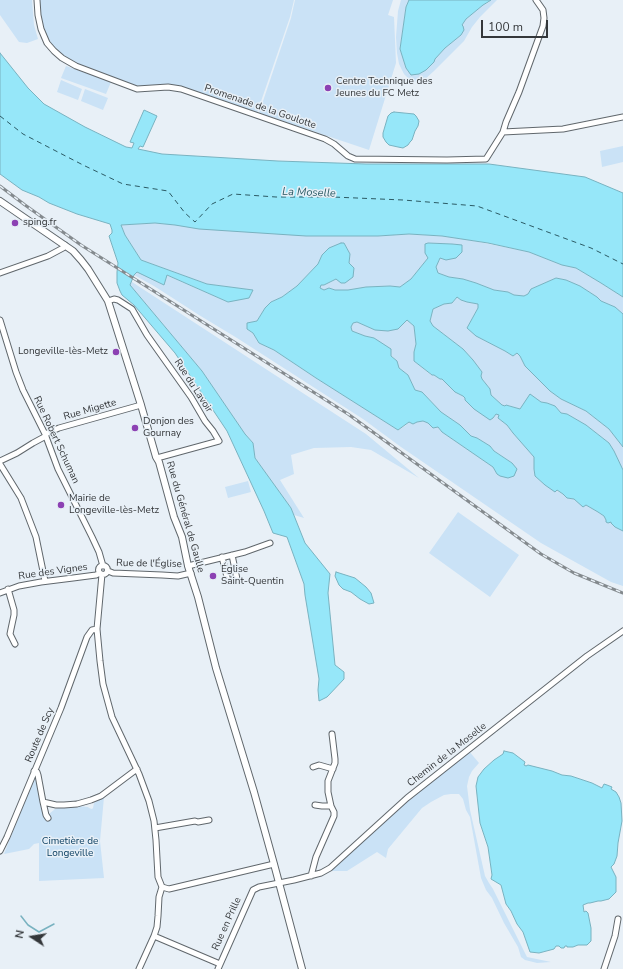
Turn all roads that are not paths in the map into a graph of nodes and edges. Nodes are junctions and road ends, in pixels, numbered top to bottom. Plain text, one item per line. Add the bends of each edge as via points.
1 (37, 0) edge
2 (536, 0) edge
3 (623, 117) edge
4 (503, 132) junction
5 (0, 201) edge
6 (65, 245) junction
7 (0, 274) edge
8 (108, 302) junction
9 (0, 320) edge
10 (141, 405) junction
11 (45, 435) junction
12 (157, 458) junction
13 (0, 461) edge
14 (0, 464) edge
15 (270, 543) dead end
16 (232, 555) junction
17 (222, 557) junction
18 (103, 566) junction
19 (188, 566) junction
20 (108, 571) junction
21 (191, 573) junction
22 (101, 574) junction
23 (45, 581) junction
24 (8, 589) junction
25 (0, 592) edge
26 (97, 629) junction
27 (623, 631) edge
28 (15, 644) dead end
29 (332, 734) dead end
30 (313, 767) dead end
31 (333, 768) junction
32 (137, 769) junction
33 (34, 771) junction
34 (43, 802) junction
35 (315, 805) dead end
36 (331, 806) junction
37 (48, 818) dead end
38 (209, 820) dead end
39 (155, 828) junction
40 (0, 851) edge
41 (274, 864) junction
42 (311, 876) junction
43 (279, 883) junction
44 (162, 887) junction
45 (618, 919) dead end
46 (154, 936) junction
47 (219, 966) edge
48 (139, 969) edge
49 (302, 969) edge
50 (604, 969) edge

1 - 4 street, Promenade de la Goulotte via 41,29 47,43 70,63 138,89 181,89 325,139 355,159 486,159
2 - 4 street via 542,10 543,26
3 - 4 street via 563,129
5 - 6 main road, Rue du Général de Gaulle
6 - 7 street via 48,256
6 - 8 main road, Rue du Général de Gaulle via 81,260
8 - 10 main road, Rue du Général de Gaulle
8 - 12 street, Rue du Lavoir via 118,300 132,309 219,442
9 - 11 street, Rue Robert Schuman via 23,390
10 - 11 street, Rue Migette via 59,428
10 - 12 main road, Rue du Général de Gaulle
11 - 13 street, Rue Migette
11 - 18 street, Rue Robert Schuman via 58,469 99,552
12 - 19 main road, Rue du Général de Gaulle via 182,537
14 - 23 street via 21,498 36,537
15 - 16 street
16 - 17 street
16 - 17 street via 237,579 228,581
17 - 19 street
18 - 20 street via 107,567
18 - 22 street via 99,571
19 - 21 main road, Rue du Général de Gaulle
20 - 21 street, Rue de l'Église via 178,576
20 - 22 street
21 - 41 main road, Rue du Général de Gaulle via 216,668
22 - 23 street, Rue des Vignes
22 - 26 street
23 - 24 street, Rue des Vignes
24 - 25 street, Rue des Vignes
24 - 28 street, Rue des Vignes via 14,610 10,634
26 - 32 street via 110,712
26 - 33 street, Route de Scy via 92,630 87,637 70,686
27 - 42 street, Chemin de la Moselle via 587,656 407,798 330,868
29 - 31 street via 336,759
30 - 31 street
31 - 36 street via 328,780
32 - 34 street via 101,796 91,800 64,805
32 - 39 street via 149,801
33 - 34 street via 38,775
33 - 40 street, Route de Scy
34 - 37 street
35 - 36 street
36 - 42 street via 334,816 316,857
38 - 39 street
39 - 44 street via 158,877
41 - 43 main road, Rue du Général de Gaulle
41 - 44 street via 170,889
42 - 43 street, Chemin de la Moselle
43 - 47 street, Rue en Prille via 255,888 251,892
43 - 49 main road, Rue du Général de Gaulle
44 - 46 street
45 - 50 street
46 - 47 street
46 - 48 street

